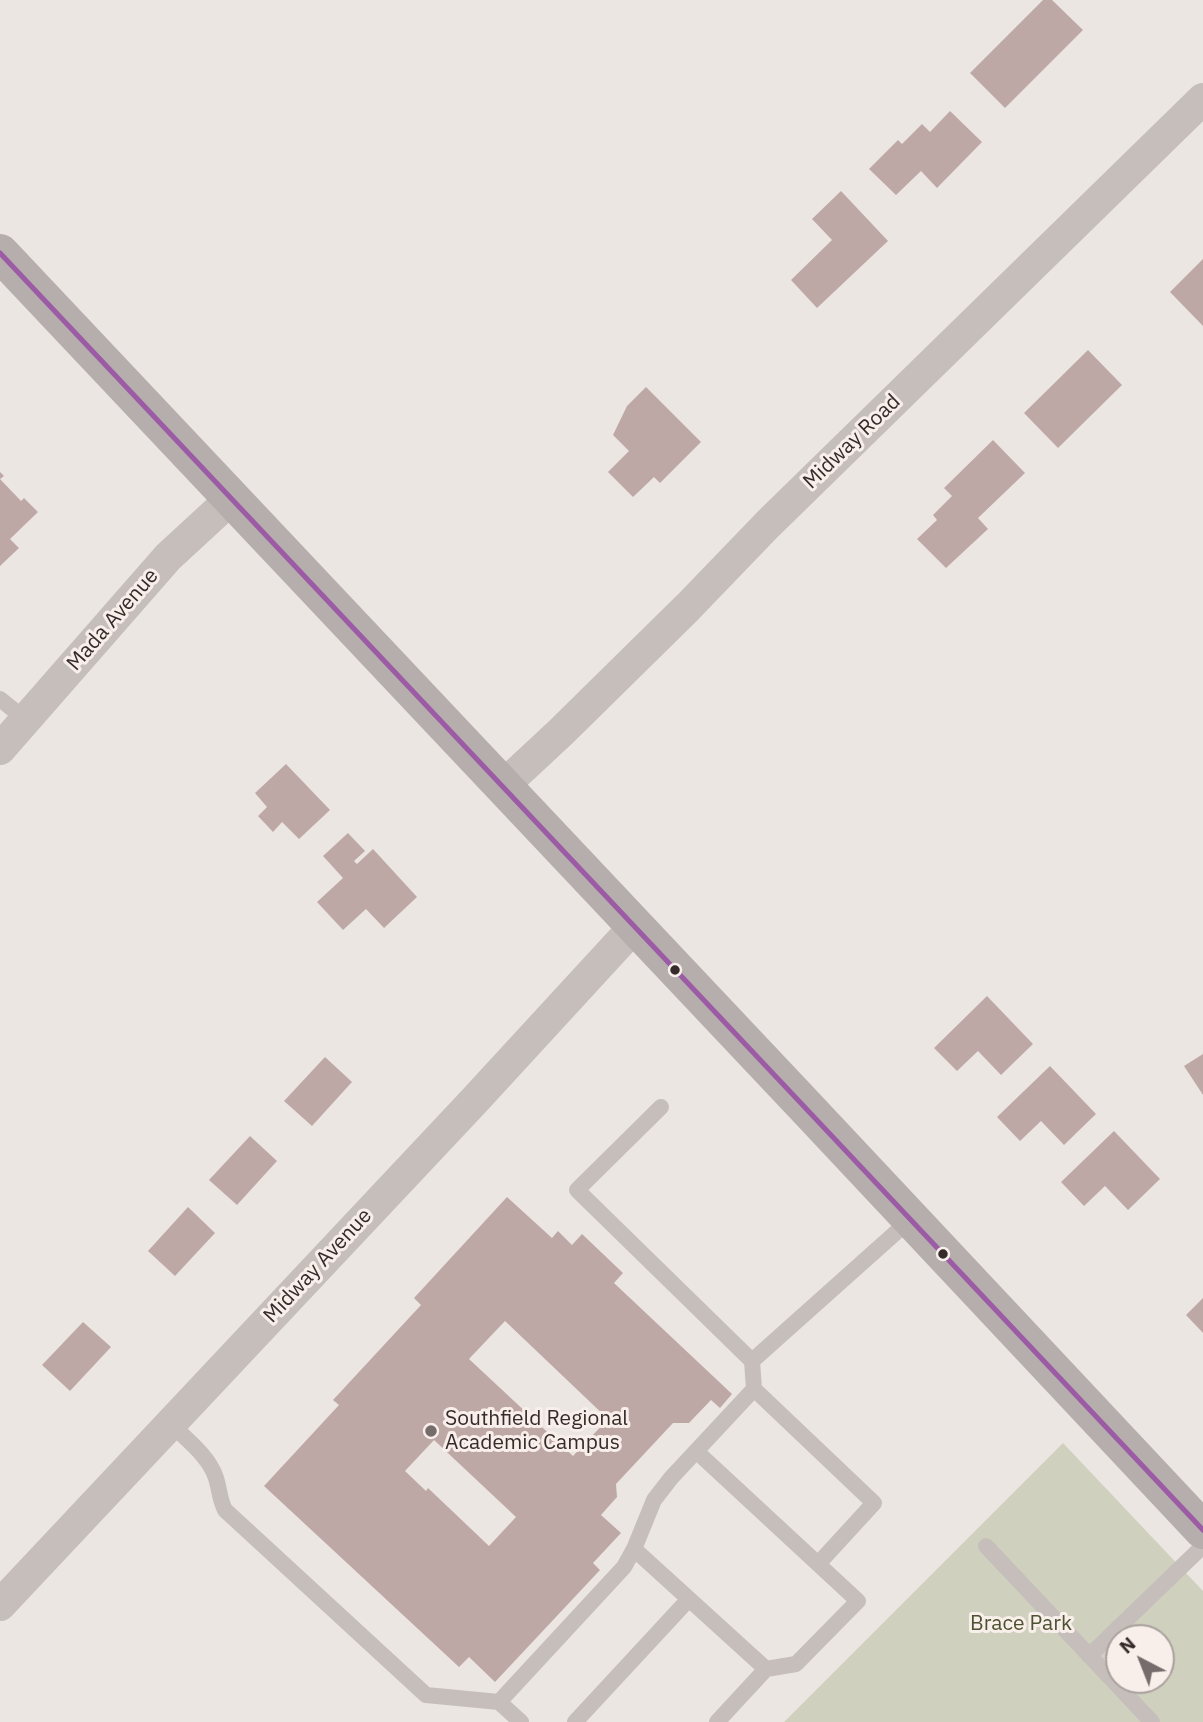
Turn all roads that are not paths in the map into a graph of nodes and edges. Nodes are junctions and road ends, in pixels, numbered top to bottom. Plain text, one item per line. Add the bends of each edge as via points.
1 (1203, 99) edge
2 (0, 253) edge
3 (232, 498) junction
4 (0, 699) edge
5 (26, 720) junction
6 (0, 749) edge
7 (503, 786) junction
8 (635, 926) junction
9 (661, 1107) dead end
10 (911, 1219) junction
11 (752, 1361) junction
12 (754, 1389) junction
13 (170, 1423) junction
14 (696, 1451) junction
15 (1203, 1530) edge
16 (986, 1546) dead end
17 (1203, 1546) edge
18 (634, 1549) junction
19 (818, 1564) junction
20 (689, 1599) junction
21 (0, 1605) edge
22 (1089, 1656) junction
23 (766, 1669) junction
24 (499, 1702) junction
25 (521, 1722) edge
26 (575, 1722) edge
27 (717, 1722) edge
28 (1152, 1722) edge

1 - 7 street, Midway Road
2 - 3 main road
3 - 5 street, Mada Avenue via 168,557
3 - 7 main road
4 - 5 lane
5 - 6 street, Mada Avenue
7 - 8 main road
8 - 10 main road
8 - 13 street, Midway Avenue
9 - 11 lane via 577,1190
10 - 11 lane
10 - 15 main road
11 - 12 lane
12 - 14 lane
12 - 19 lane via 874,1503
13 - 21 street, Midway Avenue
13 - 24 lane via 210,1466 225,1510 426,1695
14 - 18 lane via 654,1500
14 - 19 lane
16 - 22 lane
17 - 22 lane
18 - 20 lane
18 - 24 lane via 624,1567
19 - 23 lane via 858,1601 796,1664
20 - 23 lane
20 - 26 lane
22 - 28 lane
23 - 27 lane
24 - 25 lane

